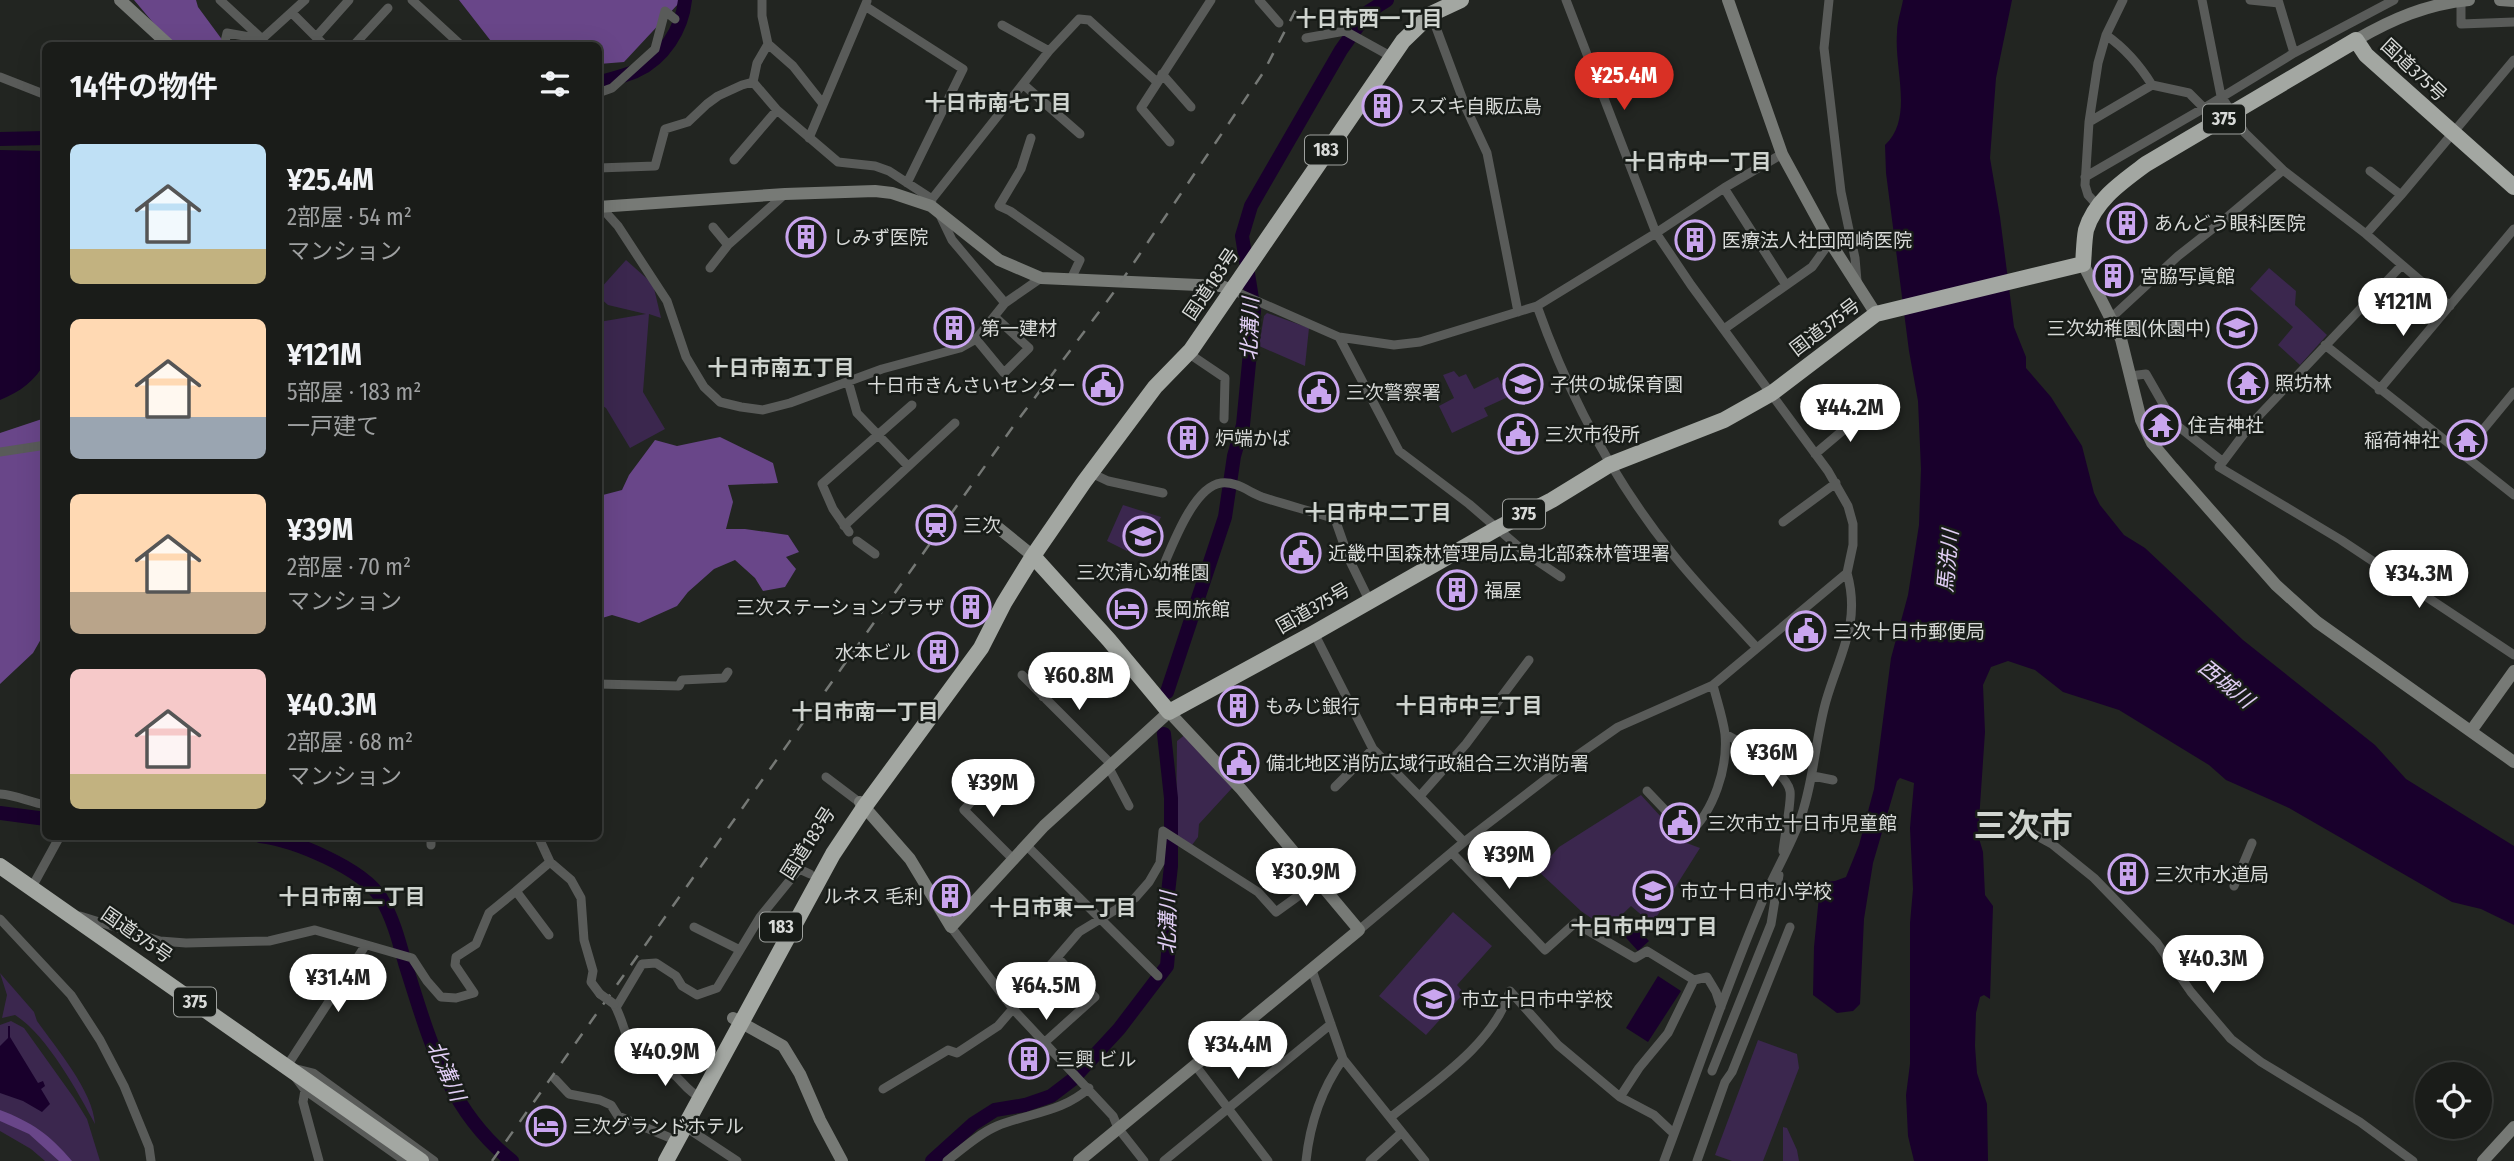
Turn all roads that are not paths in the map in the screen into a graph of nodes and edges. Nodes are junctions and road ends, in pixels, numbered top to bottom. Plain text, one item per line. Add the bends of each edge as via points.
1 (120, 0) edge
2 (220, 0) edge
3 (305, 0) edge
4 (349, 0) edge
5 (412, 0) edge
6 (762, 0) edge
7 (1211, 0) edge
8 (1259, 0) edge
9 (1461, 0) edge
10 (1566, 0) edge
11 (1829, 0) edge
12 (2123, 0) edge
13 (2202, 0) edge
14 (2250, 0) edge
15 (2394, 0) edge
16 (2461, 0) edge
17 (2469, 0) edge
18 (2500, 0) edge
19 (1731, 1) edge
20 (2279, 1) edge
21 (2514, 1) edge
22 (866, 3) edge
23 (388, 8) dead end
24 (292, 13) junction
25 (1431, 15) junction
26 (675, 19) dead end
27 (2514, 22) edge
28 (1279, 23) dead end
29 (1002, 25) dead end
30 (2106, 35) junction
31 (316, 37) junction
32 (1307, 38) dead end
33 (262, 39) junction
34 (2356, 40) junction
35 (166, 42) edge
36 (225, 42) edge
37 (321, 42) edge
38 (358, 42) edge
39 (458, 42) edge
40 (768, 44) junction
41 (1049, 51) junction
42 (2294, 53) junction
43 (1392, 57) junction
44 (2514, 60) edge
45 (0, 76) edge
46 (1159, 78) junction
47 (753, 82) junction
48 (1024, 85) junction
49 (2152, 85) junction
50 (602, 92) edge
51 (42, 93) edge
52 (2221, 96) junction
53 (823, 104) junction
54 (1191, 107) dead end
55 (2204, 108) junction
56 (778, 110) junction
57 (2232, 114) junction
58 (2089, 122) junction
59 (2453, 133) junction
60 (1080, 135) dead end
61 (809, 138) junction
62 (1031, 138) dead end
63 (1170, 142) dead end
64 (1782, 155) junction
65 (734, 160) dead end
66 (602, 168) edge
67 (2283, 170) junction
68 (2370, 172) dead end
69 (2085, 177) junction
70 (907, 183) junction
71 (2514, 187) edge
72 (1724, 188) junction
73 (785, 194) junction
74 (2401, 195) junction
75 (602, 206) edge
76 (934, 206) junction
77 (2098, 206) junction
78 (602, 209) edge
79 (713, 228) dead end
80 (2514, 229) edge
81 (1656, 233) junction
82 (2366, 234) junction
83 (1830, 242) junction
84 (728, 245) junction
85 (2076, 265) junction
86 (2402, 265) junction
87 (710, 268) dead end
88 (1041, 278) junction
89 (1071, 279) junction
90 (1857, 281) junction
91 (1786, 285) junction
92 (1233, 290) junction
93 (1005, 303) junction
94 (1537, 306) junction
95 (2449, 306) junction
96 (1518, 312) junction
97 (1884, 312) junction
98 (995, 317) junction
99 (2111, 318) junction
100 (1724, 329) junction
101 (1339, 337) junction
102 (976, 339) junction
103 (2325, 345) junction
104 (1188, 353) junction
105 (2130, 376) junction
106 (848, 382) junction
107 (2379, 390) junction
108 (2514, 391) edge
109 (1772, 393) junction
110 (912, 405) dead end
111 (1867, 410) dead end
112 (1224, 419) dead end
113 (955, 423) dead end
114 (877, 434) junction
115 (42, 446) edge
116 (0, 452) edge
117 (1815, 454) junction
118 (2463, 454) junction
119 (2222, 461) junction
120 (1609, 465) junction
121 (908, 466) junction
122 (1091, 473) junction
123 (1836, 483) junction
124 (1163, 494) dead end
125 (2514, 495) edge
126 (1783, 522) dead end
127 (996, 526) dead end
128 (1498, 528) junction
129 (857, 541) dead end
130 (875, 554) dead end
131 (1033, 556) junction
132 (1847, 573) junction
133 (1159, 576) dead end
134 (1561, 577) dead end
135 (1369, 600) junction
136 (1314, 633) junction
137 (1757, 648) junction
138 (2514, 656) edge
139 (1530, 660) dead end
140 (1070, 667) dead end
141 (2514, 671) edge
142 (729, 672) dead end
143 (1022, 675) dead end
144 (602, 684) edge
145 (1713, 685) junction
146 (1043, 697) junction
147 (1169, 712) junction
148 (2471, 731) junction
149 (1725, 734) junction
150 (1793, 740) dead end
151 (1373, 748) junction
152 (2508, 755) edge
153 (2514, 762) edge
154 (1109, 765) junction
155 (1769, 766) junction
156 (1813, 776) junction
157 (827, 777) dead end
158 (993, 777) dead end
159 (1833, 780) dead end
160 (1335, 786) dead end
161 (1647, 791) dead end
162 (0, 794) edge
163 (1420, 796) junction
164 (42, 804) edge
165 (862, 804) junction
166 (1129, 806) dead end
167 (2026, 830) dead end
168 (58, 840) edge
169 (540, 840) edge
170 (1464, 842) junction
171 (2252, 843) dead end
172 (1027, 846) junction
173 (1452, 853) junction
174 (1013, 859) junction
175 (1782, 860) junction
176 (551, 862) junction
177 (0, 866) edge
178 (810, 874) junction
179 (1318, 881) junction
180 (2234, 886) dead end
181 (32, 887) junction
182 (516, 891) junction
183 (69, 913) junction
184 (1100, 918) junction
185 (0, 919) edge
186 (694, 927) dead end
187 (951, 927) junction
188 (1790, 927) dead end
189 (1359, 930) junction
190 (549, 935) dead end
191 (365, 946) junction
192 (740, 950) junction
193 (1058, 958) junction
194 (1312, 970) junction
195 (1158, 976) dead end
196 (1694, 980) junction
197 (615, 1005) junction
198 (1721, 1007) junction
199 (1014, 1010) junction
200 (737, 1020) junction
201 (1331, 1024) junction
202 (1045, 1042) junction
203 (1343, 1059) junction
204 (1195, 1065) junction
205 (287, 1066) junction
206 (1712, 1071) dead end
207 (555, 1079) dead end
208 (1089, 1088) junction
209 (883, 1089) dead end
210 (304, 1090) junction
211 (695, 1095) junction
212 (1620, 1097) junction
213 (1228, 1108) junction
214 (1391, 1117) junction
215 (684, 1126) junction
216 (2514, 1127) edge
217 (1118, 1128) junction
218 (1675, 1131) junction
219 (1401, 1133) junction
220 (668, 1137) junction
221 (949, 1160) edge
222 (151, 1161) edge
223 (319, 1161) edge
224 (405, 1161) edge
225 (421, 1161) edge
226 (434, 1161) edge
227 (656, 1161) edge
228 (666, 1161) edge
229 (737, 1161) edge
230 (842, 1161) edge
231 (1079, 1161) edge
232 (1144, 1161) edge
233 (1164, 1161) edge
234 (1268, 1161) edge
235 (1306, 1161) edge
236 (1370, 1161) edge
237 (1425, 1161) edge
238 (1664, 1161) edge
239 (1697, 1161) edge
240 (2413, 1161) edge
241 (2483, 1161) edge

1 - 35 street
2 - 33 street
3 - 24 street
4 - 31 street
5 - 39 street
6 - 40 street
7 - 46 street
8 - 28 street
9 - 25 highway, 国道183号 / 183
10 - 81 street
11 - 90 street via 1824,48
12 - 30 street
13 - 52 street
14 - 20 street
15 - 42 street
16 - 17 street
16 - 27 street via 2461,24
16 - 34 street via 2402,15
18 - 21 street
19 - 64 street
20 - 42 street
22 - 53 street
22 - 70 street via 963,69
23 - 38 street
24 - 31 street
24 - 33 street
25 - 43 highway, 国道183号 / 183 via 1402,41
25 - 96 street via 1488,153
26 - 50 street via 665,11 655,49
29 - 41 street
30 - 49 street via 2139,64
30 - 58 street
31 - 37 street
32 - 43 street via 1345,31
33 - 36 street via 227,33
34 - 57 highway, 国道375号 / 375
34 - 59 highway, 国道375号 via 2366,55
40 - 47 street
40 - 53 street via 793,66
41 - 46 street via 1079,19 1089,20
41 - 48 street
42 - 52 street
43 - 92 highway, 国道183号 / 183
44 - 59 street
45 - 51 street
46 - 54 street
46 - 63 street via 1141,108
47 - 56 street
47 - 66 street via 718,96 688,122 664,129 655,166
48 - 60 street
48 - 76 street
49 - 55 street via 2189,93
49 - 58 street
52 - 55 street
52 - 57 street
53 - 61 street
55 - 69 street
56 - 61 street
56 - 65 street
57 - 67 street
57 - 77 highway, 国道375号 / 375 via 2146,164
58 - 69 street
59 - 71 highway, 国道375号
59 - 74 street
61 - 70 street via 838,162 875,166
62 - 89 street via 1021,169 999,206 1080,260
64 - 72 street
64 - 83 street
67 - 82 street
67 - 99 street
68 - 74 street
69 - 77 street via 2088,195
70 - 76 street
72 - 81 street
72 - 91 street
73 - 75 street
73 - 76 street via 884,192
73 - 84 street
74 - 82 street
76 - 88 street via 999,260
76 - 93 street via 952,240
77 - 85 highway, 国道375号 / 375
78 - 106 street via 645,265 667,301 686,357 704,387 720,402 763,410
79 - 84 street
80 - 95 street
81 - 94 street
81 - 100 street
82 - 86 street
83 - 90 street
83 - 91 street via 1812,267
84 - 87 street
85 - 97 highway, 国道375号 / 375
85 - 99 street
86 - 95 street
86 - 103 street
88 - 89 street
88 - 93 street
89 - 92 street
90 - 97 street
91 - 100 street
92 - 101 street
92 - 104 highway, 国道183号 / 183
93 - 98 street
94 - 96 street
94 - 120 street via 1555,356
95 - 107 street
96 - 101 street via 1420,342 1394,345
97 - 109 highway, 国道375号 / 375
98 - 102 street
98 - 102 street via 1029,348 1004,373
99 - 105 street
100 - 109 street
101 - 128 street via 1399,451
102 - 106 street
103 - 107 street
103 - 119 street
104 - 112 street via 1224,378
104 - 122 highway, 国道183号 / 183 via 1155,387
105 - 119 street via 2146,374 2174,424
105 - 148 street via 2152,443 2276,585 2317,622
106 - 114 street via 857,413
107 - 118 street
108 - 118 street
109 - 117 street
109 - 120 highway, 国道375号 / 375 via 1724,420
110 - 114 street
111 - 117 street
113 - 121 street
114 - 121 street
114 - 121 street via 822,484 846,529
115 - 116 street
117 - 123 street
118 - 125 street
119 - 138 street via 2219,467 2341,540
120 - 128 highway, 国道375号 / 375
120 - 137 street via 1671,552
122 - 124 street
122 - 131 highway, 国道183号 / 183
123 - 126 street
123 - 132 street via 1853,524
127 - 131 street
128 - 134 street
128 - 135 highway, 国道375号 / 375
129 - 130 street
131 - 147 highway
131 - 165 highway, 国道183号 / 183 via 981,648
132 - 137 street
132 - 156 street via 1854,607 1851,627 1826,702
133 - 135 street via 1200,495 1228,484 1335,519
135 - 136 highway, 国道375号 / 375
136 - 147 highway, 国道375号 / 375
136 - 151 street
137 - 145 street
139 - 163 street
140 - 146 street
141 - 148 street
142 - 144 street via 724,678 682,680 679,686
143 - 146 street
145 - 149 street
145 - 170 street via 1618,727
146 - 154 street
147 - 154 street
147 - 179 street
148 - 152 street
149 - 155 street
149 - 161 street via 1716,793 1710,808 1688,834
150 - 155 street
151 - 160 street
151 - 163 street
152 - 153 street
154 - 166 street
154 - 172 street
155 - 175 street via 1791,792
156 - 159 street
156 - 175 street
157 - 165 street
158 - 174 street via 964,810
162 - 164 street
163 - 170 street
165 - 178 highway, 国道183号 / 183
165 - 187 street via 910,859
165 - 200 highway, 国道183号 / 183
167 - 240 street via 2052,844 2094,878 2157,943 2231,1039
168 - 181 street
169 - 176 street
170 - 173 street
171 - 180 street
172 - 174 street
172 - 184 street
173 - 189 street
173 - 196 street via 1545,950 1575,923 1635,958 1647,951
174 - 187 street
175 - 198 street
175 - 206 street via 1770,924
176 - 182 street
176 - 197 street, bridge via 582,898 591,982
177 - 181 highway, 国道375号 / 375
178 - 192 street via 799,869
178 - 200 highway, 国道183号 / 183
179 - 184 street via 1276,912 1258,892 1163,831 1160,863 1149,882 1135,898
179 - 189 street
181 - 183 highway, 国道375号 / 375
182 - 190 street
182 - 191 street via 489,913 476,944 456,957 455,965 474,993 441,997 412,958
183 - 191 street via 160,941 270,941 315,930
183 - 205 highway, 国道375号 / 375
184 - 193 street via 1079,932
184 - 195 street
185 - 222 street via 71,995 100,1040 129,1098
186 - 192 street
187 - 199 street
188 - 239 street
189 - 194 street
191 - 205 street
192 - 197 street via 717,988 697,995 656,963 642,964
193 - 199 street
193 - 202 street via 1095,998
194 - 201 street
194 - 204 street
196 - 198 street via 1707,977
196 - 212 street via 1668,1032
197 - 211 street via 638,1055 672,1073
198 - 218 street
199 - 202 street
199 - 209 street via 957,1053 948,1050
200 - 211 highway, 国道183号 / 183
200 - 230 street via 783,1046
201 - 203 street
201 - 213 street
202 - 208 street
203 - 214 street
203 - 235 street via 1327,1081 1317,1107
204 - 213 street
204 - 217 street
205 - 210 street
205 - 225 highway, 国道375号 / 375
205 - 226 street via 313,1073
207 - 220 street via 569,1094 600,1100 611,1105 618,1116
208 - 217 street
208 - 221 street via 1057,1108 993,1128
210 - 223 street
210 - 224 street
211 - 215 highway, 国道183号 / 183
211 - 220 highway, 国道183号 / 183
212 - 214 street via 1558,1045 1510,991 1474,1049
212 - 218 street
213 - 233 street
213 - 234 street
214 - 219 street
215 - 228 highway, 国道183号 / 183
215 - 229 street
216 - 241 street
217 - 231 street
217 - 232 street
218 - 238 street
219 - 236 street
219 - 237 street
220 - 227 highway, 国道183号 / 183

